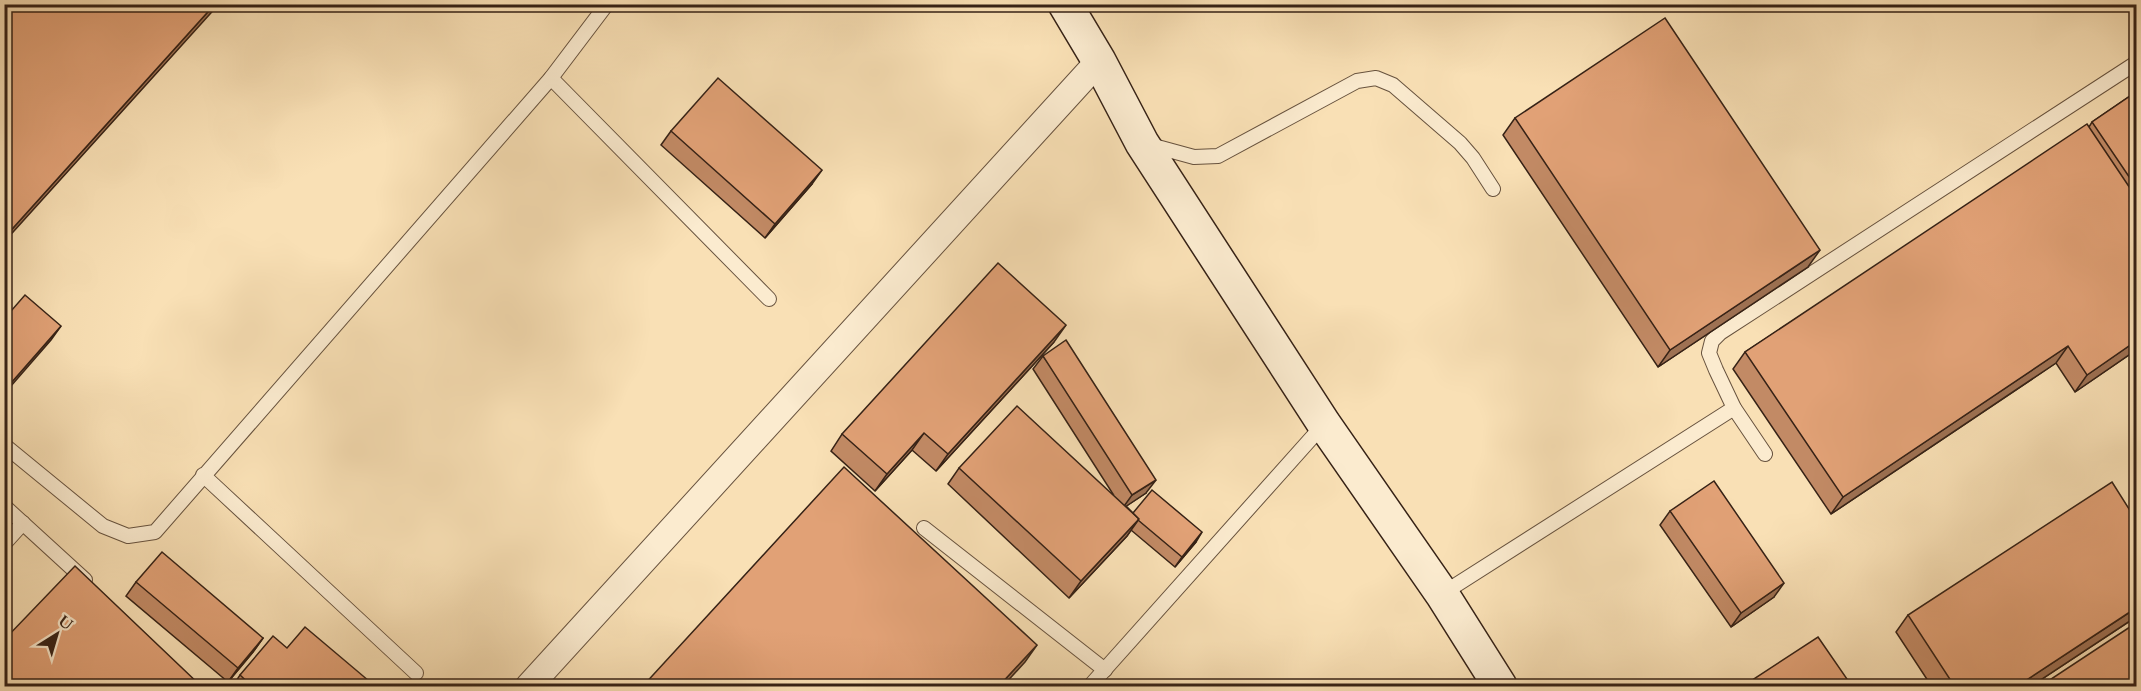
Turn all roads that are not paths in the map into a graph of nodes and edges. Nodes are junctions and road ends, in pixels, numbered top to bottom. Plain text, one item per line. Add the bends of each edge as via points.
1 (607, 4) edge
2 (1065, 4) edge
3 (1099, 61) junction
4 (2136, 63) edge
5 (551, 78) junction
6 (1142, 143) junction
7 (1493, 189) dead end
8 (769, 298) dead end
9 (1734, 408) junction
10 (1324, 424) junction
11 (4, 445) edge
12 (1765, 454) dead end
13 (203, 475) junction
14 (4, 506) edge
15 (23, 523) junction
16 (924, 528) dead end
17 (4, 544) edge
18 (91, 585) edge
19 (1442, 594) junction
20 (1105, 670) junction
21 (416, 673) dead end
22 (529, 687) edge
23 (1090, 687) edge
24 (1500, 687) edge

1 - 5 lane
2 - 3 street
3 - 6 street
3 - 22 street
4 - 9 lane via 1720,333 1712,340 1709,353
5 - 8 lane
5 - 13 lane
6 - 7 lane via 1194,157 1218,156 1357,81 1376,78 1393,85 1460,143
6 - 10 street
9 - 12 lane
9 - 19 lane
10 - 19 street
10 - 20 lane
11 - 13 lane via 103,526 128,536 155,532
13 - 21 lane
14 - 15 lane
15 - 17 lane
15 - 18 lane
16 - 20 lane
19 - 24 street
20 - 23 lane

